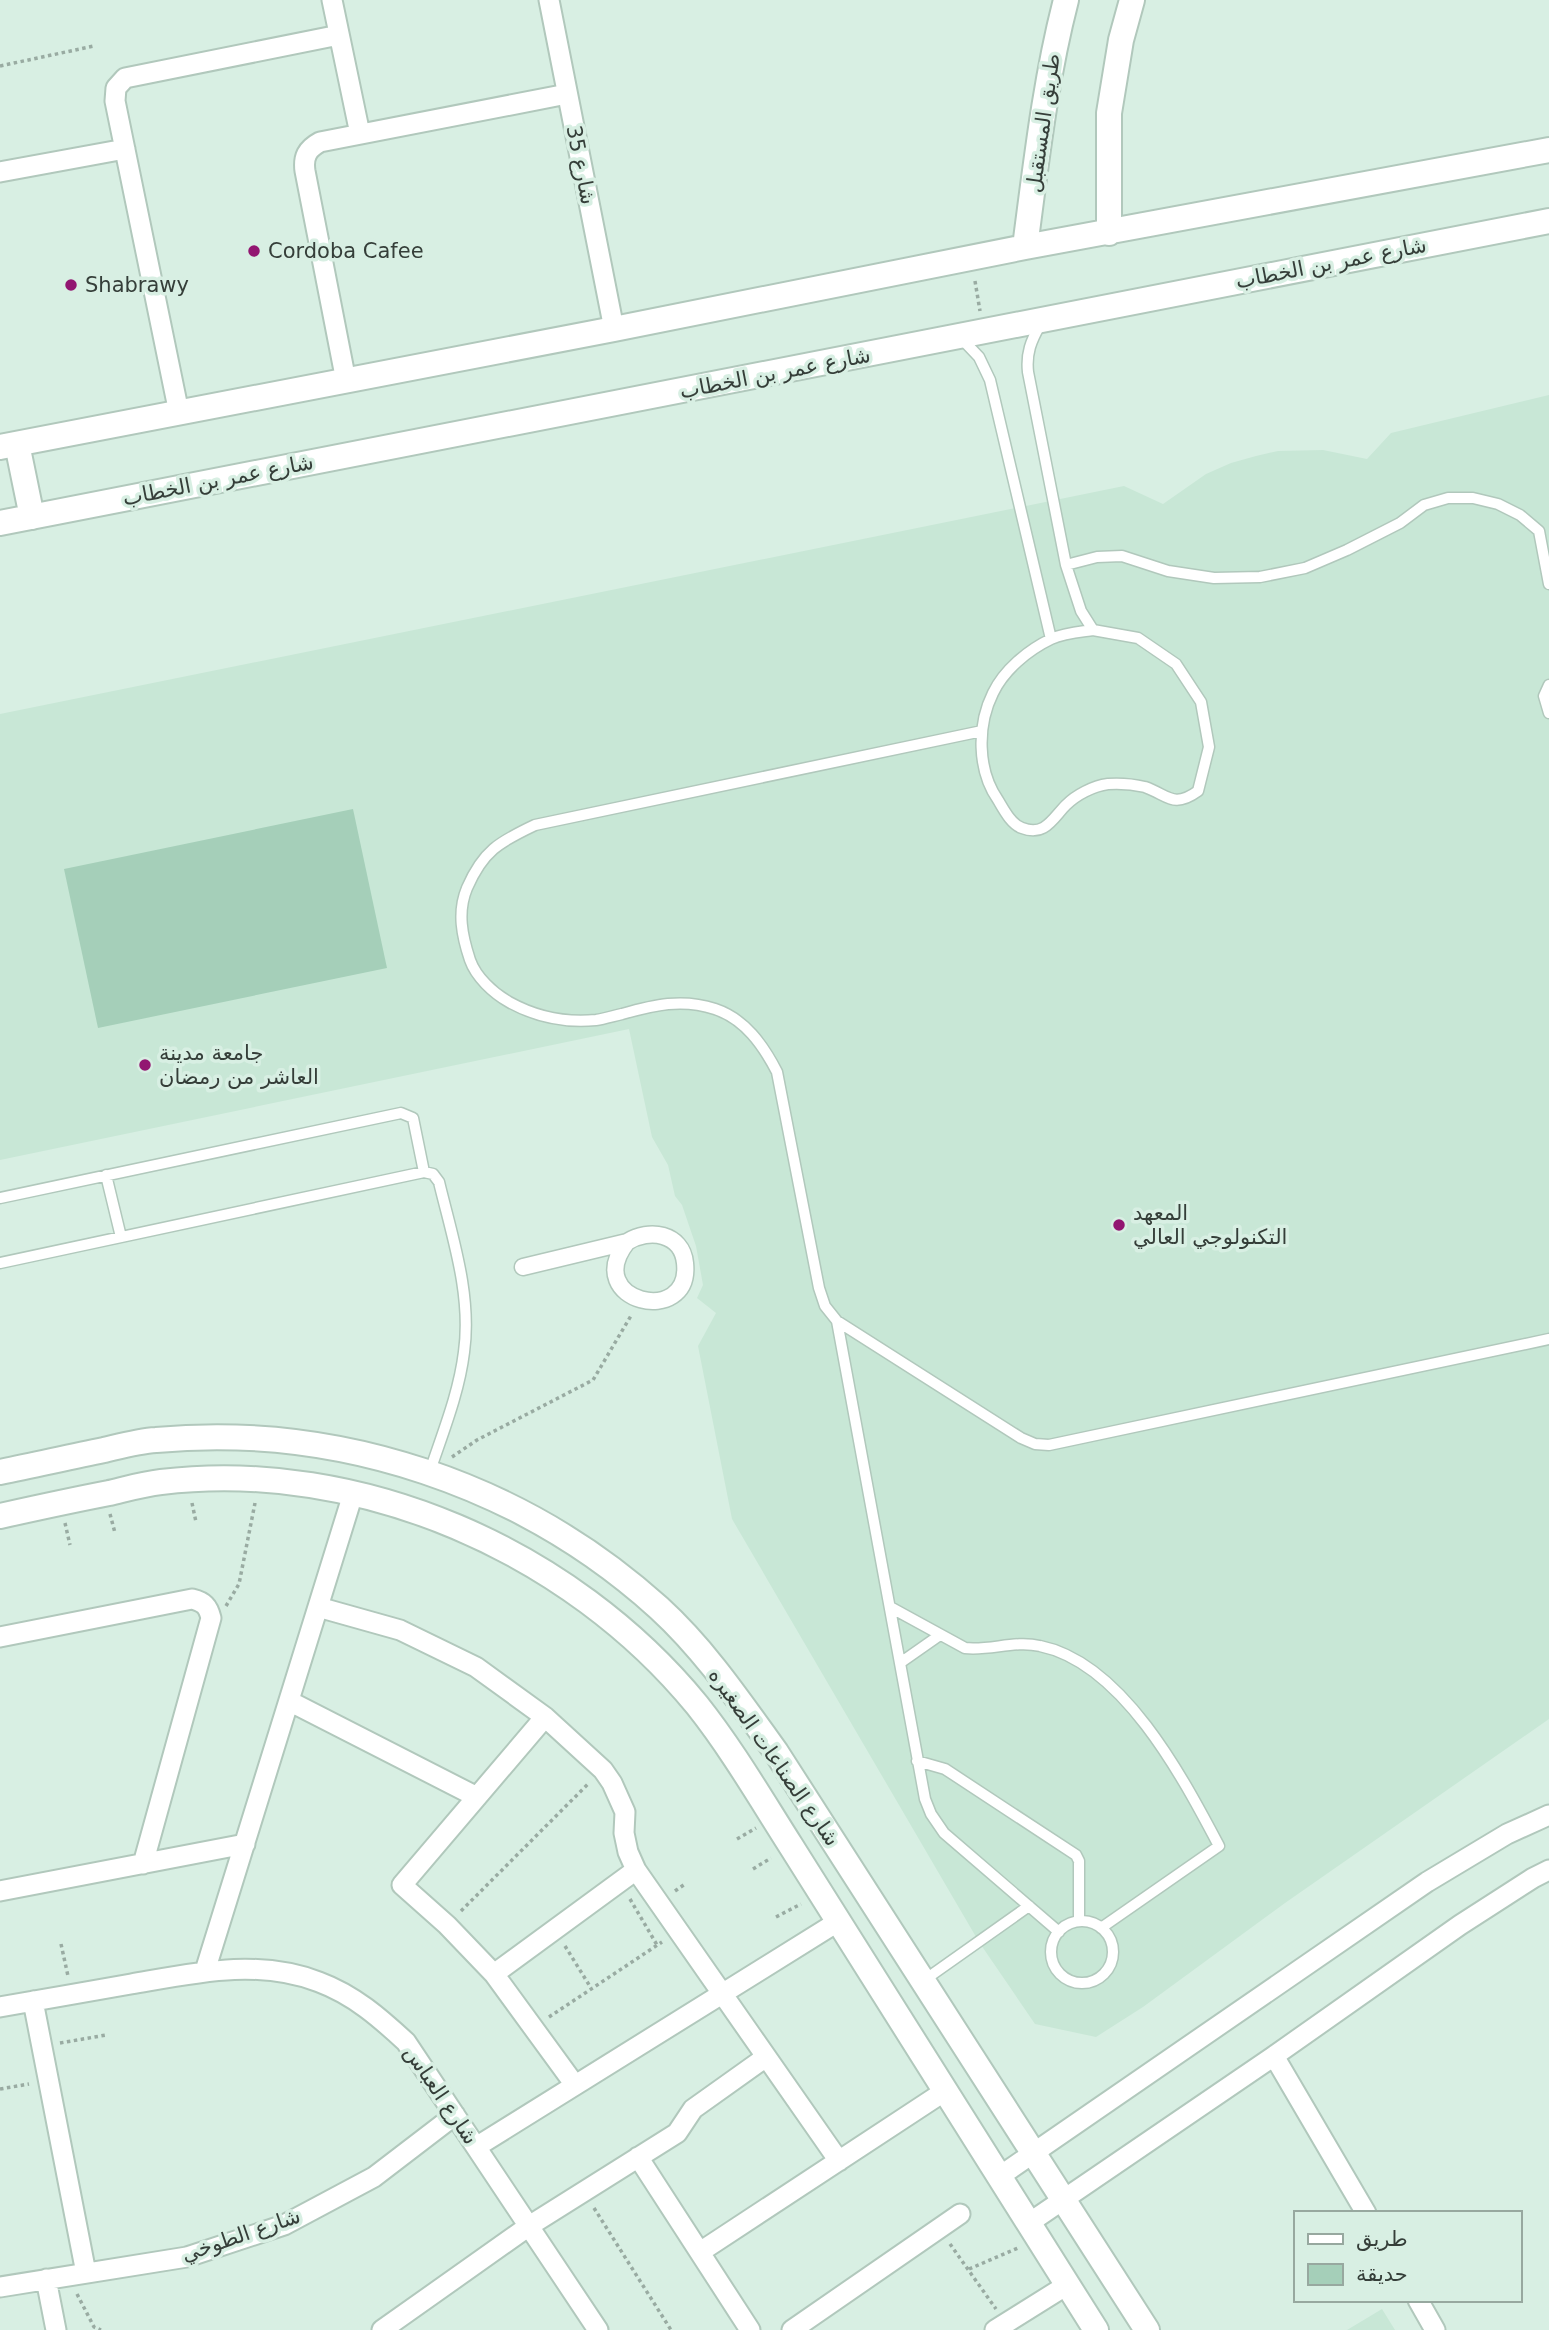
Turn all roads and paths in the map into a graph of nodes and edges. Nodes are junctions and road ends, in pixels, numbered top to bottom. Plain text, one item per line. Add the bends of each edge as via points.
1 (332, 0) edge
2 (549, 0) edge
3 (1066, 0) edge
4 (1132, 0) edge
5 (340, 35) junction
6 (94, 46) dead end
7 (0, 66) edge
8 (567, 94) junction
9 (359, 134) junction
10 (125, 149) junction
11 (1542, 157) edge
12 (0, 169) edge
13 (1547, 220) edge
14 (1109, 233) junction
15 (1025, 247) junction
16 (971, 258) junction
17 (1044, 318) junction
18 (614, 330) junction
19 (984, 331) junction
20 (960, 337) junction
21 (346, 381) junction
22 (179, 413) junction
23 (8, 446) edge
24 (32, 517) junction
25 (0, 523) edge
26 (1066, 565) junction
27 (1549, 584) edge
28 (1093, 630) junction
29 (1051, 639) junction
30 (1549, 685) edge
31 (1549, 713) edge
32 (982, 731) junction
33 (424, 1172) junction
34 (106, 1175) junction
35 (0, 1198) edge
36 (121, 1237) junction
37 (627, 1242) junction
38 (0, 1263) edge
39 (523, 1267) dead end
40 (640, 1300) junction
41 (837, 1321) junction
42 (1549, 1339) edge
43 (430, 1471) junction
44 (0, 1472) edge
45 (259, 1480) junction
46 (353, 1494) junction
47 (2, 1508) edge
48 (318, 1607) junction
49 (890, 1607) junction
50 (211, 1618) junction
51 (940, 1635) junction
52 (0, 1637) edge
53 (900, 1663) junction
54 (289, 1700) junction
55 (545, 1717) junction
56 (917, 1761) junction
57 (603, 1770) junction
58 (477, 1797) junction
59 (1549, 1815) edge
60 (245, 1844) junction
61 (143, 1864) junction
62 (636, 1870) junction
63 (1549, 1870) edge
64 (620, 1882) junction
65 (0, 1891) edge
66 (821, 1894) junction
67 (1029, 1906) junction
68 (776, 1917) dead end
69 (839, 1921) junction
70 (1079, 1921) junction
71 (447, 1925) junction
72 (1101, 1928) junction
73 (555, 1930) junction
74 (678, 1931) junction
75 (1059, 1932) junction
76 (61, 1944) dead end
77 (657, 1945) junction
78 (205, 1971) junction
79 (494, 1974) junction
80 (923, 1981) junction
81 (591, 1988) junction
82 (72, 1994) junction
83 (722, 1994) junction
84 (33, 2001) junction
85 (0, 2007) edge
86 (533, 2027) junction
87 (106, 2035) dead end
88 (41, 2045) junction
89 (1274, 2056) junction
90 (766, 2057) junction
91 (48, 2080) junction
92 (575, 2085) junction
93 (0, 2090) edge
94 (945, 2091) junction
95 (455, 2115) junction
96 (476, 2147) junction
97 (1033, 2153) junction
98 (638, 2157) junction
99 (839, 2161) junction
100 (1000, 2176) junction
101 (583, 2192) junction
102 (1064, 2201) junction
103 (1365, 2211) edge
104 (960, 2214) dead end
105 (529, 2226) junction
106 (938, 2228) junction
107 (1034, 2231) junction
108 (700, 2252) junction
109 (969, 2269) junction
110 (80, 2274) junction
111 (46, 2279) junction
112 (1067, 2284) junction
113 (0, 2287) edge
114 (1419, 2302) edge
115 (1001, 2327) edge
116 (92, 2328) edge
117 (56, 2330) edge
118 (101, 2330) edge
119 (382, 2330) edge
120 (598, 2330) edge
121 (671, 2330) edge
122 (751, 2330) edge
123 (792, 2330) edge
124 (1096, 2330) edge
125 (1147, 2330) edge
126 (1435, 2330) edge

1 - 5 street
2 - 8 street, شارع 35
3 - 15 street, طريق المستقبل via 1043,111
4 - 14 street via 1109,114
5 - 9 street
5 - 10 street via 125,78 114,94
6 - 7 path
8 - 9 street
8 - 18 street, شارع 35
9 - 21 street via 320,142 303,162
10 - 12 street
10 - 22 street
11 - 14 street
13 - 17 street, شارع عمر بن الخطاب
14 - 15 street
15 - 16 street
16 - 18 street
16 - 19 path
17 - 19 street, شارع عمر بن الخطاب
17 - 26 lane via 1026,358
18 - 21 street
19 - 20 street, شارع عمر بن الخطاب
20 - 24 street, شارع عمر بن الخطاب
20 - 29 lane via 979,357 990,380
21 - 22 street
22 - 23 street
23 - 24 street
24 - 25 street, شارع عمر بن الخطاب
26 - 27 lane via 1122,556 1168,571 1214,578 1260,577 1306,568 1357,546 1424,505 1448,498 1474,498 1520,515 1539,531
26 - 28 lane via 1081,611
28 - 29 lane
28 - 32 lane via 1138,638 1176,664 1201,702 1209,747 1198,791 1177,801 1126,783 1104,785 1083,792 1052,823 1038,829 1022,828 992,792 983,762
29 - 32 lane via 1018,660 993,692
30 - 31 lane via 1544,696
32 - 41 lane via 535,825 502,840 477,866 463,898 461,934 473,968 496,995 527,1012 562,1021 598,1020 660,1003 690,1002 718,1010 743,1025 763,1046 777,1072 819,1288
33 - 34 lane via 413,1118 401,1113
33 - 36 lane
33 - 43 lane via 439,1182 465,1305 462,1362
34 - 35 lane
34 - 36 lane
36 - 38 lane
37 - 39 street
37 - 40 street via 620,1251 616,1274 629,1295
37 - 40 street via 637,1235 666,1236 685,1258 684,1281 677,1291 656,1302
40 - 43 path via 593,1381 477,1440
41 - 42 lane via 1021,1438 1049,1445
41 - 49 lane
43 - 44 street, شارع الصناعات الصغيره via 289,1440 221,1436 153,1440
43 - 80 street, شارع الصناعات الصغيره via 507,1504 587,1551 660,1609 723,1676
45 - 46 street, شارع الصناعات الصغيره
45 - 47 street, شارع الصناعات الصغيره via 160,1482
45 - 50 path via 239,1584 233,1598
46 - 48 street
46 - 66 street, شارع الصناعات الصغيره via 416,1511 491,1542 567,1586 636,1641 697,1706
48 - 54 street
48 - 55 street via 400,1630 476,1667
49 - 51 lane
49 - 53 lane
50 - 52 street via 209,1608 192,1599
50 - 61 street
51 - 53 lane
51 - 72 lane via 972,1648 1037,1645 1079,1661 1140,1718 1191,1792 1219,1846
53 - 56 lane
54 - 58 street
54 - 60 street
55 - 57 street
55 - 58 street
56 - 67 lane via 925,1799 937,1824
56 - 70 lane via 946,1769 1076,1855 1080,1861
57 - 62 street via 625,1812 624,1833
57 - 71 path
58 - 71 street via 402,1885
59 - 97 street via 1507,1834 1427,1882
60 - 61 street
60 - 78 street
61 - 65 street
62 - 64 street
62 - 74 street
63 - 89 street via 1460,1925
64 - 73 street
64 - 77 path
66 - 68 path
66 - 69 street, شارع الصناعات الصغيره
67 - 75 lane
67 - 80 lane
69 - 83 street
69 - 94 street, شارع الصناعات الصغيره
70 - 72 lane
70 - 75 lane
71 - 79 street
72 - 75 lane via 1112,1943 1112,1961 1102,1976 1085,1984 1066,1980 1054,1966 1051,1948
73 - 79 street
73 - 81 path
74 - 77 path
74 - 83 street
76 - 82 path
77 - 81 path
78 - 82 street, شارع العباس
78 - 95 street, شارع العباس via 283,1972 320,1982 367,2007 406,2042
79 - 86 street
80 - 97 street, شارع الصناعات الصغيره
81 - 86 path
82 - 84 street, شارع العباس
83 - 90 street
83 - 92 street
84 - 85 street, شارع العباس
84 - 88 street
86 - 92 street
87 - 88 path
88 - 91 street
89 - 102 street
89 - 103 street
90 - 98 street via 693,2109 677,2133
90 - 99 street
91 - 93 path
91 - 110 street
92 - 96 street
94 - 99 street
94 - 100 street, شارع الصناعات الصغيره
95 - 96 street, شارع العباس
95 - 110 street, شارع الطوخي via 374,2177 284,2225 187,2257
96 - 105 street, شارع العباس
97 - 100 street
97 - 102 street, شارع الصناعات الصغيره
98 - 101 street
98 - 108 street
99 - 108 street
100 - 107 street, شارع الصناعات الصغيره
101 - 105 street
101 - 121 path
102 - 107 street
102 - 125 street, شارع الصناعات الصغيره
104 - 106 street
105 - 119 street
105 - 120 street, شارع العباس
106 - 109 path
106 - 123 street
107 - 109 path
107 - 112 street, شارع الصناعات الصغيره
108 - 122 street
109 - 115 path
110 - 111 street, شارع الطوخي
110 - 116 path via 78,2294
111 - 113 street, شارع الطوخي
111 - 117 street
112 - 115 street
112 - 124 street, شارع الصناعات الصغيره
114 - 126 street
116 - 118 path

